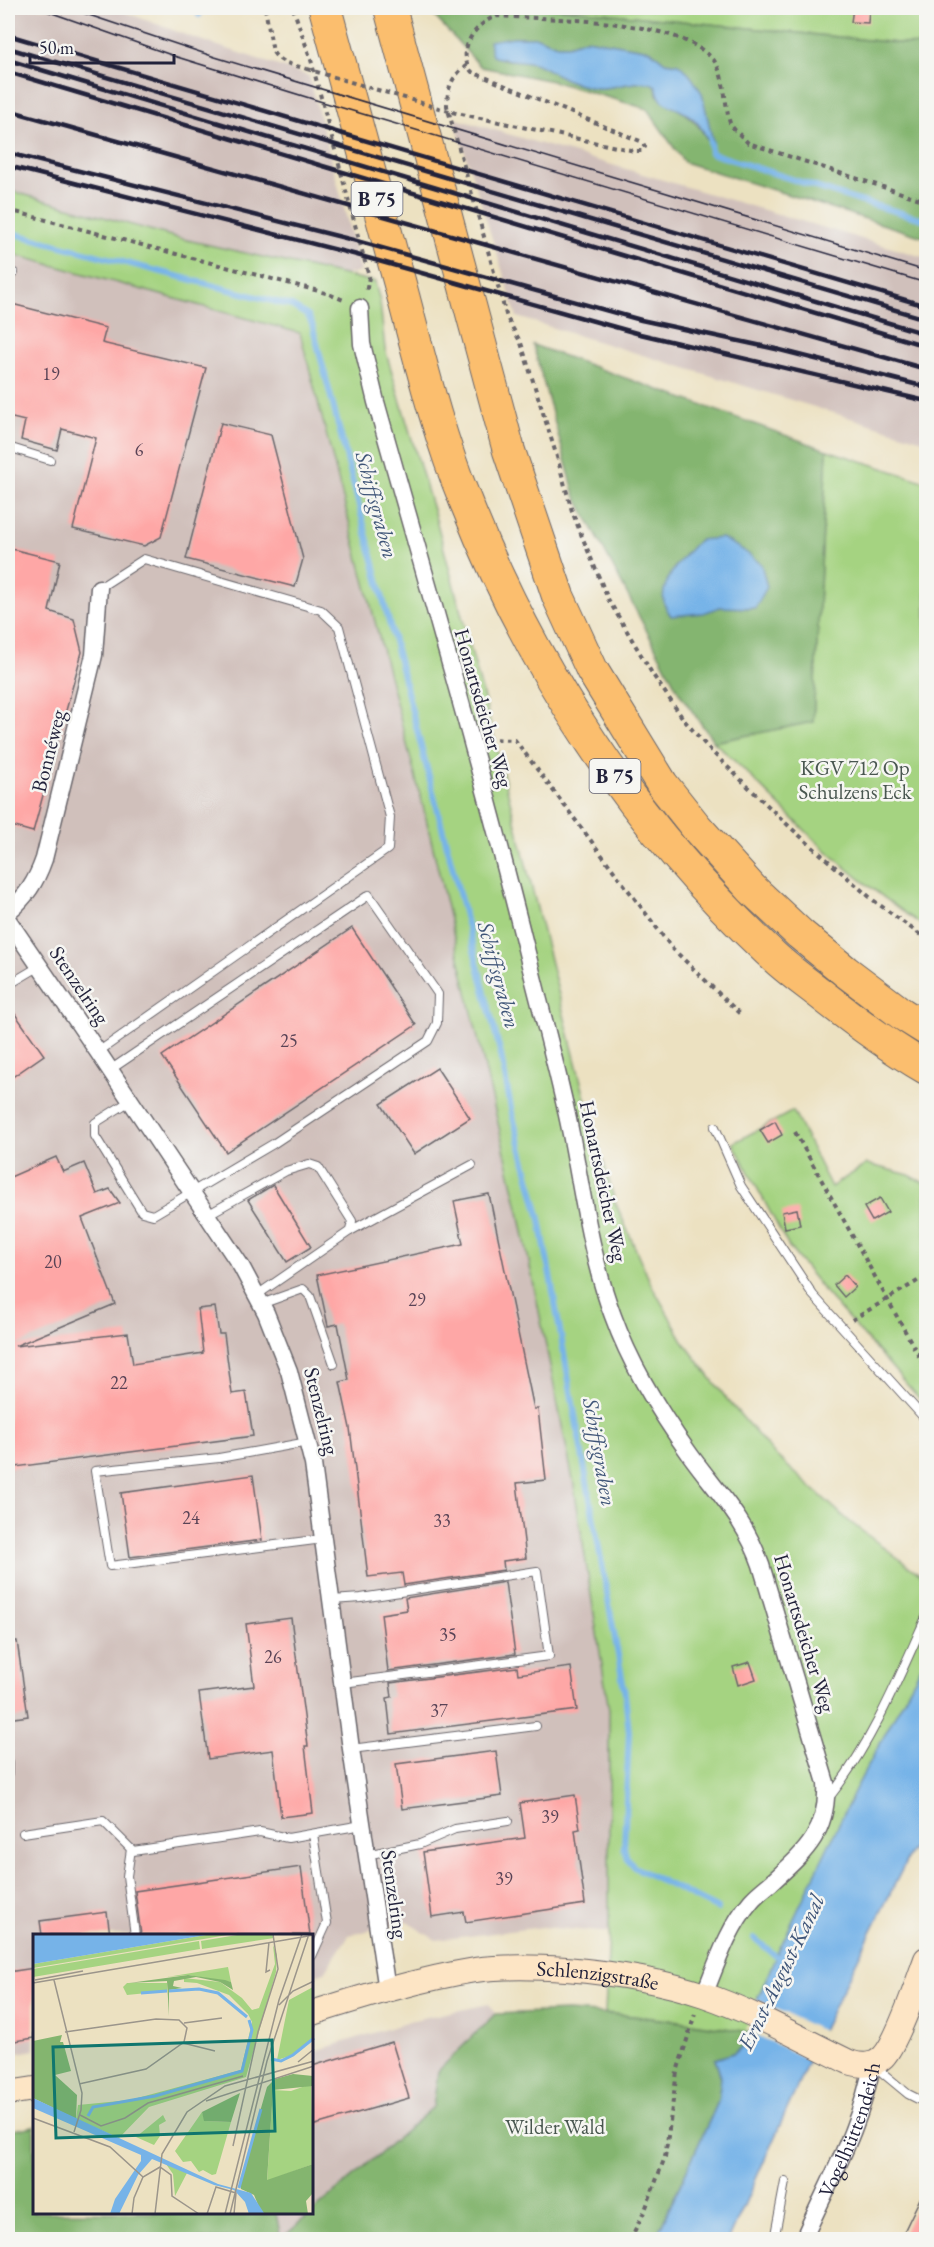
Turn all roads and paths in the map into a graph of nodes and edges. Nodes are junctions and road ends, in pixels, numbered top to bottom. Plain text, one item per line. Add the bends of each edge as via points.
1 (265, 8) edge
2 (293, 8) edge
3 (325, 8) edge
4 (390, 8) edge
5 (498, 8) edge
6 (497, 15) junction
7 (467, 65) junction
8 (927, 201) edge
9 (8, 210) edge
10 (369, 277) dead end
11 (326, 293) dead end
12 (360, 308) dead end
13 (8, 447) edge
14 (50, 460) dead end
15 (99, 588) joint
16 (470, 738) junction
17 (8, 912) edge
18 (8, 920) edge
19 (927, 939) edge
20 (40, 966) junction
21 (8, 985) edge
22 (742, 1016) dead end
23 (927, 1029) edge
24 (98, 1052) junction
25 (927, 1068) edge
26 (110, 1070) junction
27 (130, 1101) junction
28 (715, 1127) dead end
29 (795, 1132) dead end
30 (472, 1165) dead end
31 (191, 1192) junction
32 (207, 1215) junction
33 (350, 1231) junction
34 (927, 1276) edge
35 (259, 1300) junction
36 (887, 1300) junction
37 (842, 1326) junction
38 (334, 1364) dead end
39 (927, 1369) edge
40 (927, 1420) edge
41 (308, 1442) junction
42 (323, 1539) junction
43 (332, 1600) junction
44 (927, 1617) edge
45 (343, 1683) junction
46 (536, 1726) dead end
47 (351, 1749) junction
48 (8, 1763) edge
49 (8, 1773) edge
50 (826, 1802) junction
51 (508, 1821) dead end
52 (362, 1825) junction
53 (22, 1833) dead end
54 (313, 1834) junction
55 (131, 1849) junction
56 (366, 1855) junction
57 (135, 1934) edge
58 (314, 1952) edge
59 (927, 1959) edge
60 (387, 1990) junction
61 (700, 2003) junction
62 (314, 2012) edge
63 (872, 2064) junction
64 (33, 2089) edge
65 (8, 2093) edge
66 (927, 2103) edge
67 (786, 2182) dead end
68 (630, 2240) edge
69 (774, 2240) edge
70 (803, 2240) edge

1 - 7 path, bridge via 273,52 282,62 452,112 635,152 645,147 640,141 472,72
2 - 10 path via 311,60
3 - 25 highway, B 75 via 428,391 460,487 501,585 552,682 597,752 711,896 771,955 825,998
4 - 23 highway, B 75 via 509,451 558,596 592,670 662,784 752,889 845,972
5 - 6 path
6 - 7 path via 485,21 471,37 465,52
6 - 8 path via 647,28 681,37 712,58 722,81 730,125 748,143
7 - 19 path via 453,78 447,106 507,318 521,343 572,511 608,599 653,675 710,750 834,867
9 - 11 path
12 - 16 street, Honartsdeicher Weg via 362,344 376,402
13 - 14 lane
15 - 17 street, Bonnéweg via 94,655 44,859 36,881
15 - 24 lane via 144,559 321,610 339,627 390,817 388,849
16 - 22 path via 514,740 672,948
16 - 50 street, Honartsdeicher Weg via 562,1093 590,1230 613,1317 646,1387 671,1427 738,1515 756,1549 822,1768
18 - 20 street, Stenzelring
20 - 21 lane
20 - 24 street, Stenzelring
24 - 26 street, Stenzelring
26 - 27 street, Stenzelring
26 - 31 lane via 369,894 438,994 437,1023 428,1041 273,1144
27 - 31 street, Stenzelring
27 - 31 lane via 95,1123 95,1136 142,1212 153,1215
28 - 37 lane via 753,1205 796,1272
29 - 36 path
30 - 33 lane
31 - 32 street, Stenzelring
32 - 33 lane via 286,1171 309,1164 318,1167 352,1221
32 - 35 street, Stenzelring
33 - 35 lane
34 - 36 path
35 - 38 lane via 303,1290 310,1296
35 - 41 street, Stenzelring via 290,1371
36 - 37 path
36 - 39 path
37 - 40 lane
41 - 42 street, Stenzelring
41 - 42 lane via 219,1458 95,1471 110,1566
42 - 43 street, Stenzelring
43 - 45 street, Stenzelring
43 - 45 lane via 537,1571 549,1656
44 - 50 lane via 877,1721
45 - 47 street, Stenzelring
46 - 47 lane
47 - 52 street, Stenzelring
48 - 49 lane
50 - 61 street, Honartsdeicher Weg via 814,1839 741,1915
51 - 56 lane via 455,1829 420,1844
52 - 54 lane
52 - 56 street, Stenzelring
53 - 55 lane via 103,1821
54 - 55 lane via 288,1838 260,1832
54 - 58 lane via 327,1923
55 - 57 lane via 127,1876
56 - 60 street, Stenzelring
59 - 63 street, Vogelhüttendeich via 889,2049
60 - 61 street, Schlenzigstraße via 476,1970 543,1968 652,1980
60 - 62 street, Schlenzigstraße
61 - 63 street, Schlenzigstraße via 743,2010 858,2065
61 - 68 path via 677,2072 665,2157
63 - 66 lane via 908,2094
63 - 70 street, Vogelhüttendeich via 855,2125
64 - 65 street
67 - 69 lane

